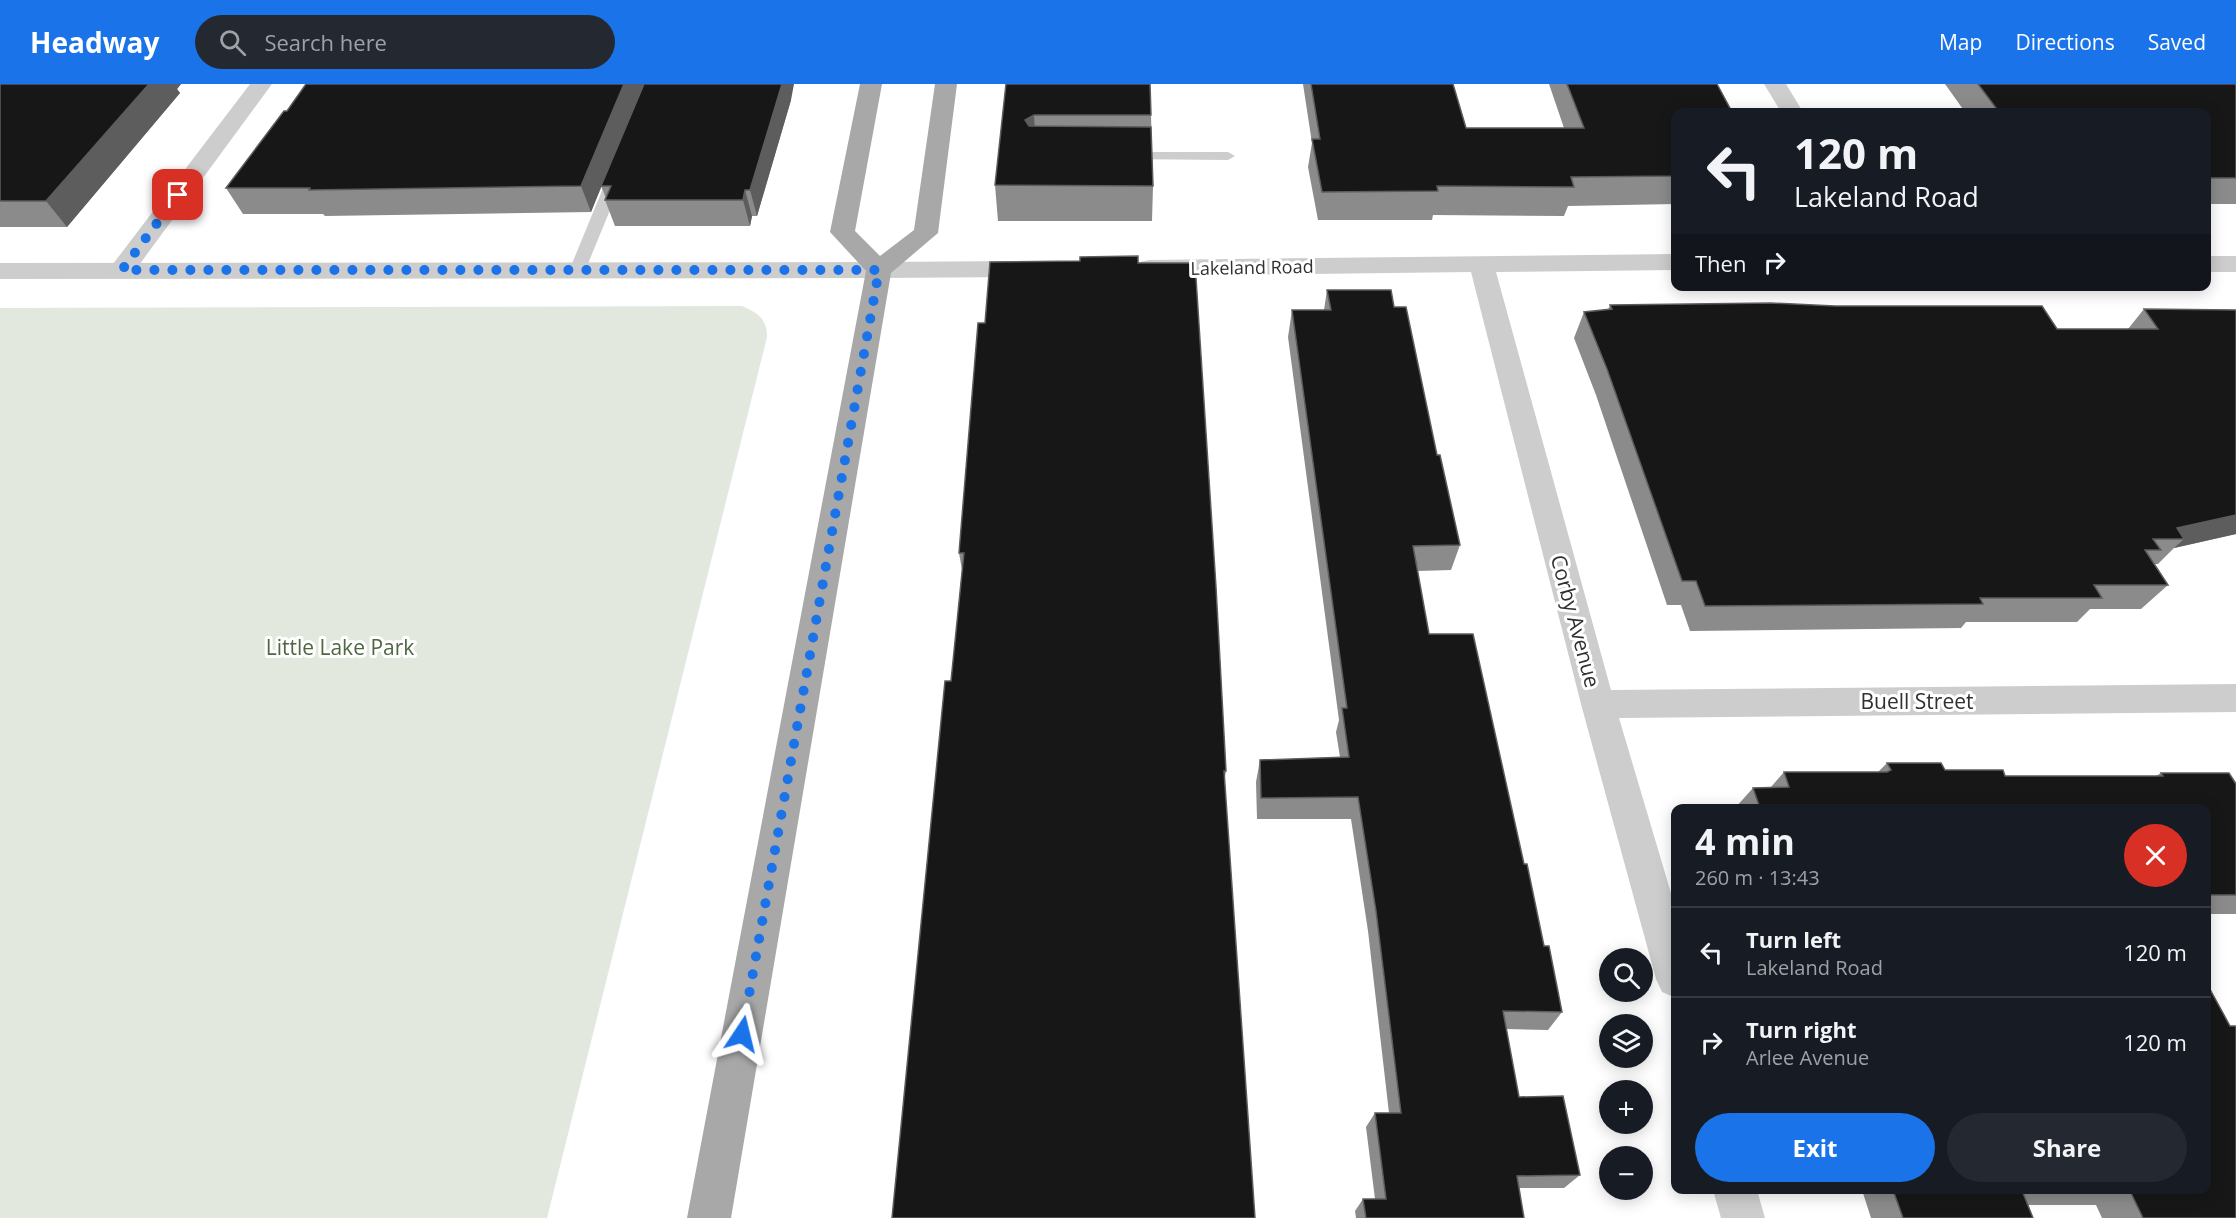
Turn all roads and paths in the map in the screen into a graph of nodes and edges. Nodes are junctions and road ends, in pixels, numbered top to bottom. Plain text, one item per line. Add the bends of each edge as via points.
1 (261, 84) edge
2 (871, 84) edge
3 (946, 84) edge
4 (1775, 84) edge
5 (1790, 108) edge
6 (1108, 156) edge
7 (1228, 156) dead end
8 (622, 161) edge
9 (1671, 262) edge
10 (1481, 263) junction
11 (2211, 264) edge
12 (2236, 264) edge
13 (1062, 268) edge
14 (1121, 268) edge
15 (122, 270) junction
16 (879, 270) junction
17 (0, 271) edge
18 (577, 271) junction
19 (2236, 698) edge
20 (1598, 704) junction
21 (1671, 961) edge
22 (1736, 1194) edge
23 (709, 1218) edge
24 (1743, 1218) edge

1 - 15 street
2 - 16 main road via 842,232
3 - 16 main road via 926,233
4 - 5 street
6 - 7 lane
8 - 18 lane
9 - 10 street, Lakeland Road
10 - 14 street, Lakeland Road
10 - 20 street, Corby Avenue
11 - 12 street
13 - 16 street
15 - 17 street
15 - 18 street
16 - 18 street
16 - 23 main road
19 - 20 street, Buell Street
20 - 21 street, Corby Avenue
22 - 24 street

